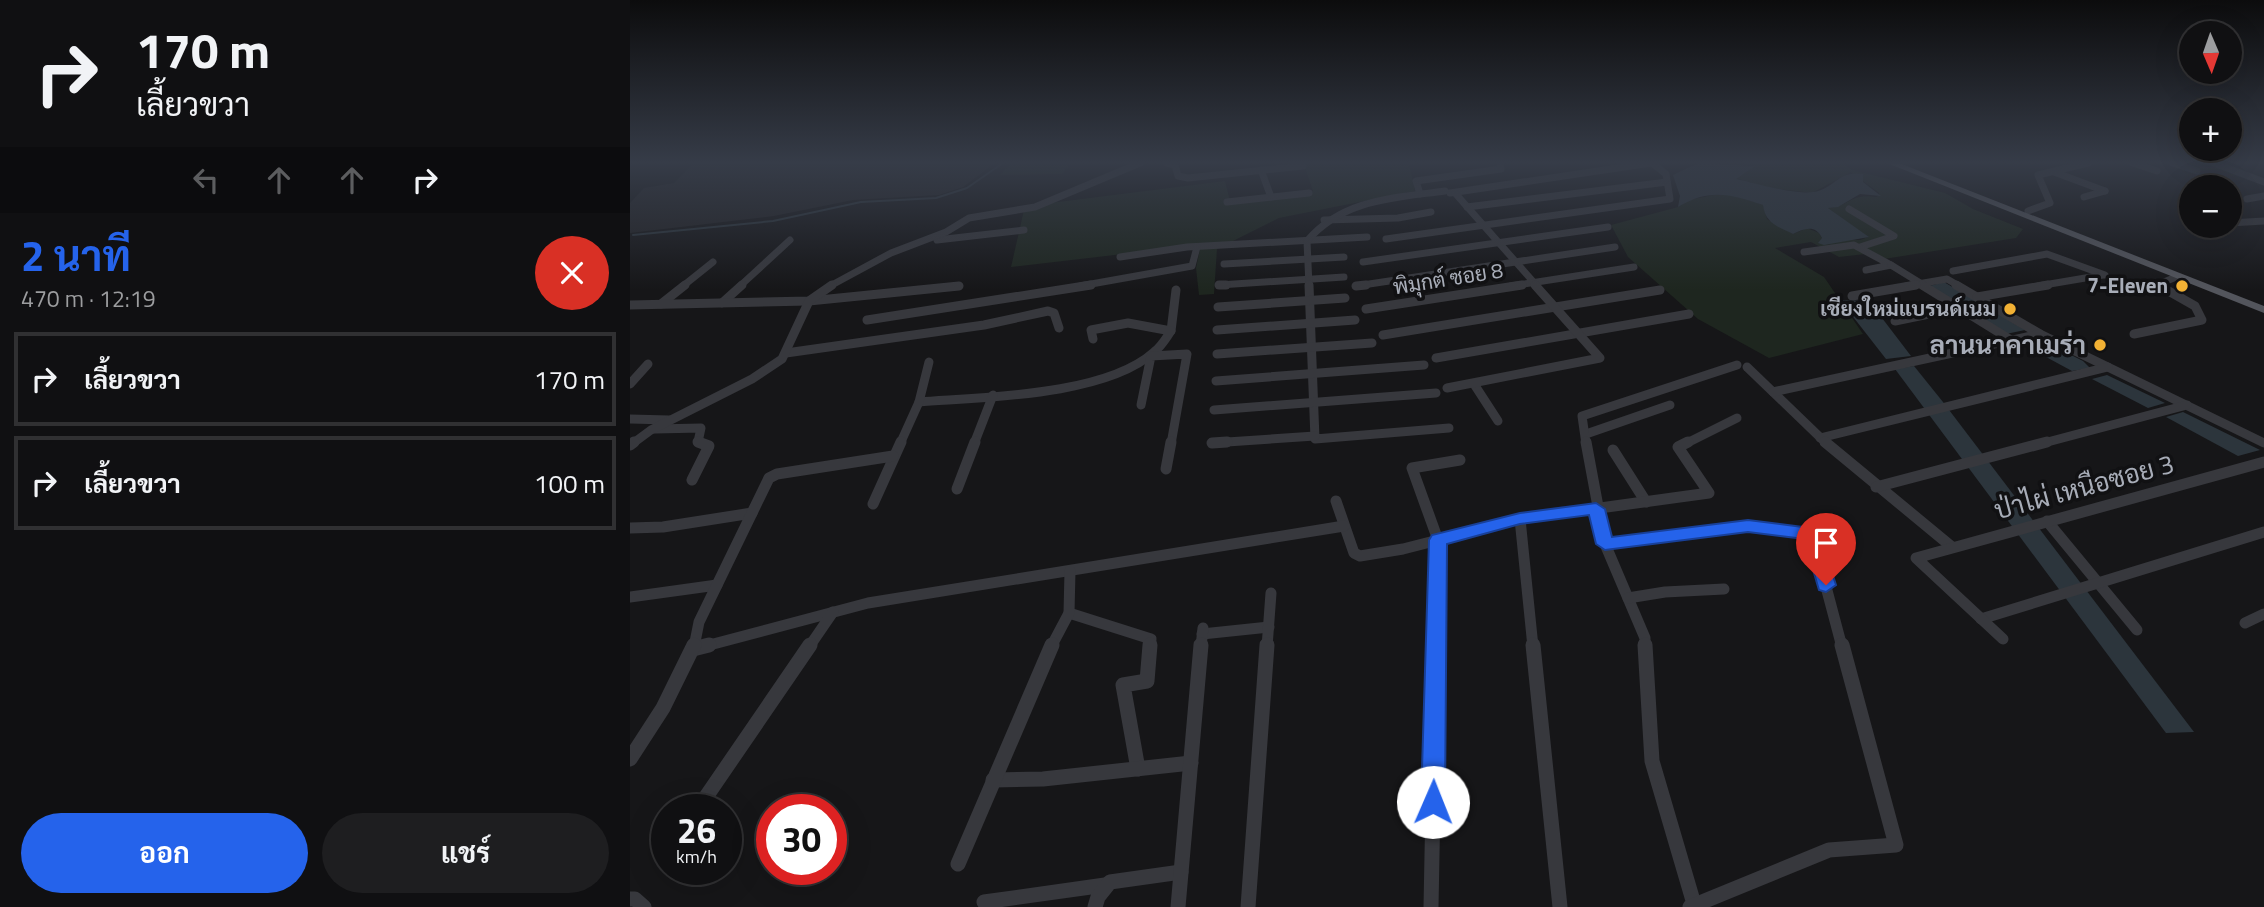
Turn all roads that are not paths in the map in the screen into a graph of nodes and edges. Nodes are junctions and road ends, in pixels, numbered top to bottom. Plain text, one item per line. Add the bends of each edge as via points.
1 (1039, 205) edge
2 (1361, 205) edge
3 (1480, 205) edge
4 (1630, 205) edge
5 (1997, 205) edge
6 (2014, 205) edge
7 (2055, 205) edge
8 (1467, 207) joint
9 (1849, 209) dead end
10 (1431, 212) dead end
11 (2031, 212) junction
12 (1324, 220) junction
13 (2264, 221) edge
14 (2242, 222) edge
15 (1482, 225) junction
16 (1608, 227) dead end
17 (1024, 230) dead end
18 (1367, 237) dead end
19 (1386, 239) dead end
20 (790, 240) dead end
21 (926, 241) junction
22 (1307, 241) junction
23 (1500, 243) junction
24 (1197, 247) junction
25 (1615, 247) dead end
26 (1860, 247) junction
27 (1804, 252) dead end
28 (1120, 257) dead end
29 (1344, 257) dead end
30 (1307, 259) junction
31 (713, 262) dead end
32 (1363, 262) dead end
33 (1517, 262) junction
34 (1224, 264) dead end
35 (1891, 265) junction
36 (1634, 267) dead end
37 (1866, 270) dead end
38 (1953, 271) dead end
39 (1344, 276) dead end
40 (2176, 277) junction
41 (1308, 279) junction
42 (1536, 282) junction
43 (1219, 285) dead end
44 (1922, 285) junction
45 (959, 286) dead end
46 (1356, 286) dead end
47 (1176, 290) dead end
48 (1660, 290) dead end
49 (1852, 296) dead end
50 (1977, 297) junction
51 (1345, 298) dead end
52 (1309, 301) junction
53 (809, 302) junction
54 (2264, 302) edge
55 (722, 303) junction
56 (660, 304) junction
57 (630, 305) edge
58 (1556, 306) junction
59 (1218, 307) dead end
60 (1958, 308) junction
61 (1366, 309) dead end
62 (2264, 310) edge
63 (1689, 314) dead end
64 (867, 320) dead end
65 (1355, 320) dead end
66 (1895, 321) dead end
67 (1310, 323) junction
68 (1059, 328) dead end
69 (1217, 330) dead end
70 (1171, 331) junction
71 (1579, 332) junction
72 (2039, 334) junction
73 (2134, 334) dead end
74 (1383, 335) dead end
75 (1093, 339) dead end
76 (2011, 340) junction
77 (1373, 343) dead end
78 (1311, 348) junction
79 (786, 353) junction
80 (1217, 354) dead end
81 (1151, 356) junction
82 (1436, 358) dead end
83 (929, 362) dead end
84 (648, 364) dead end
85 (1424, 365) dead end
86 (2108, 368) junction
87 (1312, 374) junction
88 (1216, 381) dead end
89 (630, 384) edge
90 (1474, 384) junction
91 (1447, 388) dead end
92 (1773, 392) junction
93 (1436, 393) dead end
94 (993, 395) junction
95 (919, 402) junction
96 (1313, 402) junction
97 (1141, 405) dead end
98 (1670, 405) dead end
99 (2187, 405) junction
100 (1214, 410) dead end
101 (1737, 418) dead end
102 (630, 419) edge
103 (669, 420) junction
104 (1498, 421) dead end
105 (1449, 428) dead end
106 (651, 430) junction
107 (1586, 434) junction
108 (1315, 438) junction
109 (1820, 438) junction
110 (1212, 443) dead end
111 (2264, 443) edge
112 (630, 445) edge
113 (1613, 450) dead end
114 (892, 456) junction
115 (1460, 460) dead end
116 (2264, 462) edge
117 (2249, 466) junction
118 (1166, 469) dead end
119 (2264, 474) edge
120 (692, 480) dead end
121 (1876, 487) junction
122 (957, 489) dead end
123 (1336, 501) dead end
124 (1646, 502) junction
125 (873, 503) dead end
126 (1596, 509) junction
127 (752, 513) junction
128 (1520, 519) junction
129 (2043, 522) junction
130 (1344, 526) junction
131 (630, 528) edge
132 (2264, 532) edge
133 (2250, 536) junction
134 (1438, 540) junction
135 (1605, 544) junction
136 (2264, 545) edge
137 (1952, 547) junction
138 (1070, 571) junction
139 (2091, 584) junction
140 (718, 585) junction
141 (1724, 589) dead end
142 (1271, 593) dead end
143 (630, 597) edge
144 (1628, 598) junction
145 (833, 612) junction
146 (1069, 613) junction
147 (2264, 614) edge
148 (1981, 619) junction
149 (2245, 622) dead end
150 (1269, 628) junction
151 (2137, 631) dead end
152 (2003, 639) dead end
153 (693, 649) junction
154 (630, 759) edge
155 (1191, 763) junction
156 (1138, 769) junction
157 (993, 780) junction
158 (708, 794) edge
159 (958, 863) dead end
160 (1181, 872) junction
161 (1105, 885) junction
162 (630, 900) edge
163 (984, 902) dead end
164 (1692, 905) edge
165 (644, 907) edge
166 (1095, 907) edge
167 (1178, 907) edge
168 (1248, 907) edge
169 (1431, 907) edge
170 (1560, 907) edge

1 - 21 street via 969,218
2 - 12 street
3 - 8 street
4 - 15 street
5 - 40 main road
6 - 11 main road
7 - 11 street
8 - 15 street
9 - 26 street via 1895,236
10 - 12 street via 1398,218
11 - 54 main road
12 - 22 street
13 - 14 street
15 - 19 street
15 - 23 street
16 - 23 street
17 - 21 street
18 - 22 street
20 - 55 street
21 - 53 street via 891,253
22 - 24 street
22 - 30 street
23 - 32 street
23 - 33 street
24 - 28 street
24 - 64 street via 1192,266
25 - 33 street
26 - 27 street
26 - 35 street
29 - 30 street
30 - 34 street
30 - 41 street
31 - 56 street
33 - 42 street
33 - 46 street
35 - 37 street
35 - 44 street
36 - 42 street, พิมุกต์ ซอย 8
38 - 50 street via 2047,254 2105,275
39 - 41 street
40 - 62 main road
40 - 73 street via 2157,285 2195,306 2202,320
41 - 43 street
41 - 52 street
42 - 58 street
42 - 61 street, พิมุกต์ ซอย 8
44 - 49 street
44 - 50 street via 1947,279
44 - 60 street
45 - 53 street
47 - 70 street
48 - 58 street
50 - 72 street
51 - 52 street
52 - 59 street
52 - 67 street
53 - 55 street
53 - 79 street
55 - 56 street
56 - 57 street
58 - 71 street
58 - 74 street
60 - 66 street
60 - 76 street
63 - 71 street
65 - 67 street
67 - 69 street
67 - 78 street
68 - 79 street via 1054,313 1048,311 984,325
70 - 75 street via 1121,323 1091,330
70 - 81 street via 1164,346
71 - 82 street
71 - 90 street via 1600,358
72 - 76 street
72 - 86 street
76 - 92 street
77 - 78 street
78 - 80 street
78 - 87 street
79 - 103 street via 752,379
81 - 94 street via 1062,390
81 - 97 street
81 - 118 street via 1187,354
83 - 95 street
84 - 89 street
85 - 87 street
86 - 99 street
86 - 109 street
87 - 88 street
87 - 96 street
90 - 91 street
90 - 104 street
92 - 107 street via 1742,366 1582,416
92 - 109 street
93 - 96 street
94 - 95 street
94 - 122 street
95 - 114 street
96 - 100 street
96 - 108 street
98 - 107 street
99 - 111 street
99 - 121 street
101 - 124 street via 1678,447 1709,494
102 - 103 street
103 - 106 street
105 - 108 street
106 - 112 street
106 - 120 street via 701,428 698,442 709,446
107 - 126 street
108 - 110 street
109 - 121 street
113 - 124 street
114 - 125 street
114 - 127 street via 772,475
115 - 134 street via 1412,468
116 - 117 street, ป่าไผ่ เหนือซอย 3
117 - 119 street
117 - 129 street, ป่าไผ่ เหนือซอย 3
121 - 137 street
123 - 130 street
124 - 126 street
126 - 128 street
126 - 135 street
127 - 131 street
127 - 140 street
128 - 134 street
128 - 170 street
129 - 137 street, ป่าไผ่ เหนือซอย 3
129 - 139 street
130 - 134 street via 1353,553 1360,556
130 - 138 street
132 - 133 street
133 - 136 street
133 - 139 street
134 - 169 street
135 - 144 street
135 - 164 street via 1748,526 1812,534 1896,845 1829,850
137 - 148 street, ป่าไผ่ เหนือซอย 3 via 1916,558
138 - 145 street
138 - 146 street
139 - 148 street
139 - 151 street
140 - 143 street
140 - 153 street via 699,622
141 - 144 street
142 - 150 street
144 - 164 street via 1645,638 1652,761
145 - 153 street
145 - 158 street
146 - 156 street via 1151,639 1147,681 1123,685
146 - 157 street
147 - 149 street
148 - 152 street
150 - 155 street via 1203,631
150 - 168 street
153 - 154 street
155 - 156 street
155 - 160 street
156 - 157 street
157 - 159 street
160 - 161 street
160 - 167 street
161 - 163 street
161 - 166 street
162 - 165 street

